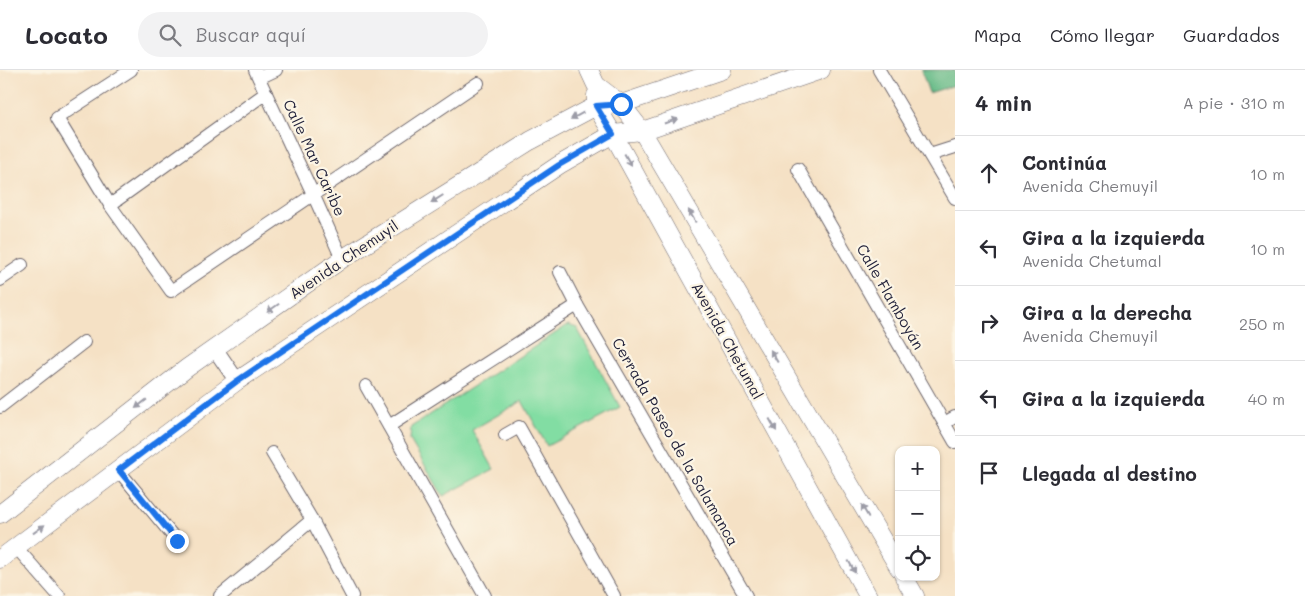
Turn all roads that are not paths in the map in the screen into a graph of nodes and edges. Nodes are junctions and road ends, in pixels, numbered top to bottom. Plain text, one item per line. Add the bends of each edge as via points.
1 (130, 70) edge
2 (276, 70) edge
3 (722, 70) edge
4 (821, 70) edge
5 (879, 70) edge
6 (257, 74) edge
7 (593, 77) edge
8 (478, 83) dead end
9 (266, 93) junction
10 (621, 104) junction
11 (596, 106) junction
12 (642, 131) junction
13 (613, 134) junction
14 (955, 147) edge
15 (930, 155) junction
16 (798, 169) dead end
17 (313, 194) junction
18 (955, 198) edge
19 (110, 205) junction
20 (342, 260) junction
21 (22, 265) dead end
22 (560, 272) dead end
23 (0, 280) edge
24 (577, 304) junction
25 (84, 342) dead end
26 (215, 349) junction
27 (237, 381) junction
28 (366, 386) dead end
29 (0, 407) edge
30 (950, 420) edge
31 (389, 426) junction
32 (505, 435) dead end
33 (955, 442) edge
34 (272, 453) dead end
35 (119, 470) junction
36 (0, 514) edge
37 (312, 520) junction
38 (177, 541) dead end
39 (15, 546) junction
40 (0, 559) edge
41 (895, 561) edge
42 (906, 581) edge
43 (59, 596) edge
44 (220, 596) edge
45 (352, 596) edge
46 (484, 596) edge
47 (614, 596) edge
48 (746, 596) edge
49 (868, 596) edge
50 (915, 596) edge

1 - 19 street via 57,118
2 - 6 street
3 - 10 main road, Avenida Chemuyil
12 -> 4 main road
5 - 15 street
6 - 9 street, Calle Mar Caribe
7 - 10 main road
7 - 11 main road
8 - 17 street
9 - 17 street, Calle Mar Caribe
9 - 19 street
10 - 11 main road, Avenida Chemuyil
10 - 12 main road
11 - 13 main road, Avenida Chetumal
11 -> 20 main road, Avenida Chemuyil via 530,141
12 - 13 main road
41 -> 12 main road
13 - 27 main road via 559,165
13 -> 49 main road, Avenida Chetumal
14 - 15 street
15 - 18 street
16 - 30 street, Calle Flamboyán
17 - 19 street via 171,291
17 - 20 street, Calle Mar Caribe
20 -> 26 main road, Avenida Chemuyil
21 - 23 street
22 - 24 street, Cerrada Paseo de la Salamanca
24 - 31 street
24 - 48 street, Cerrada Paseo de la Salamanca
25 - 29 street
26 - 27 street
26 -> 36 main road, Avenida Chemuyil
27 - 35 main road
28 - 31 street
30 - 33 street, Calle Flamboyán
31 - 46 street
32 - 47 street via 519,427
34 - 37 street
35 - 38 street
39 -> 35 main road
37 - 44 street
37 - 45 street
39 - 40 main road
39 - 43 street
42 - 50 main road

